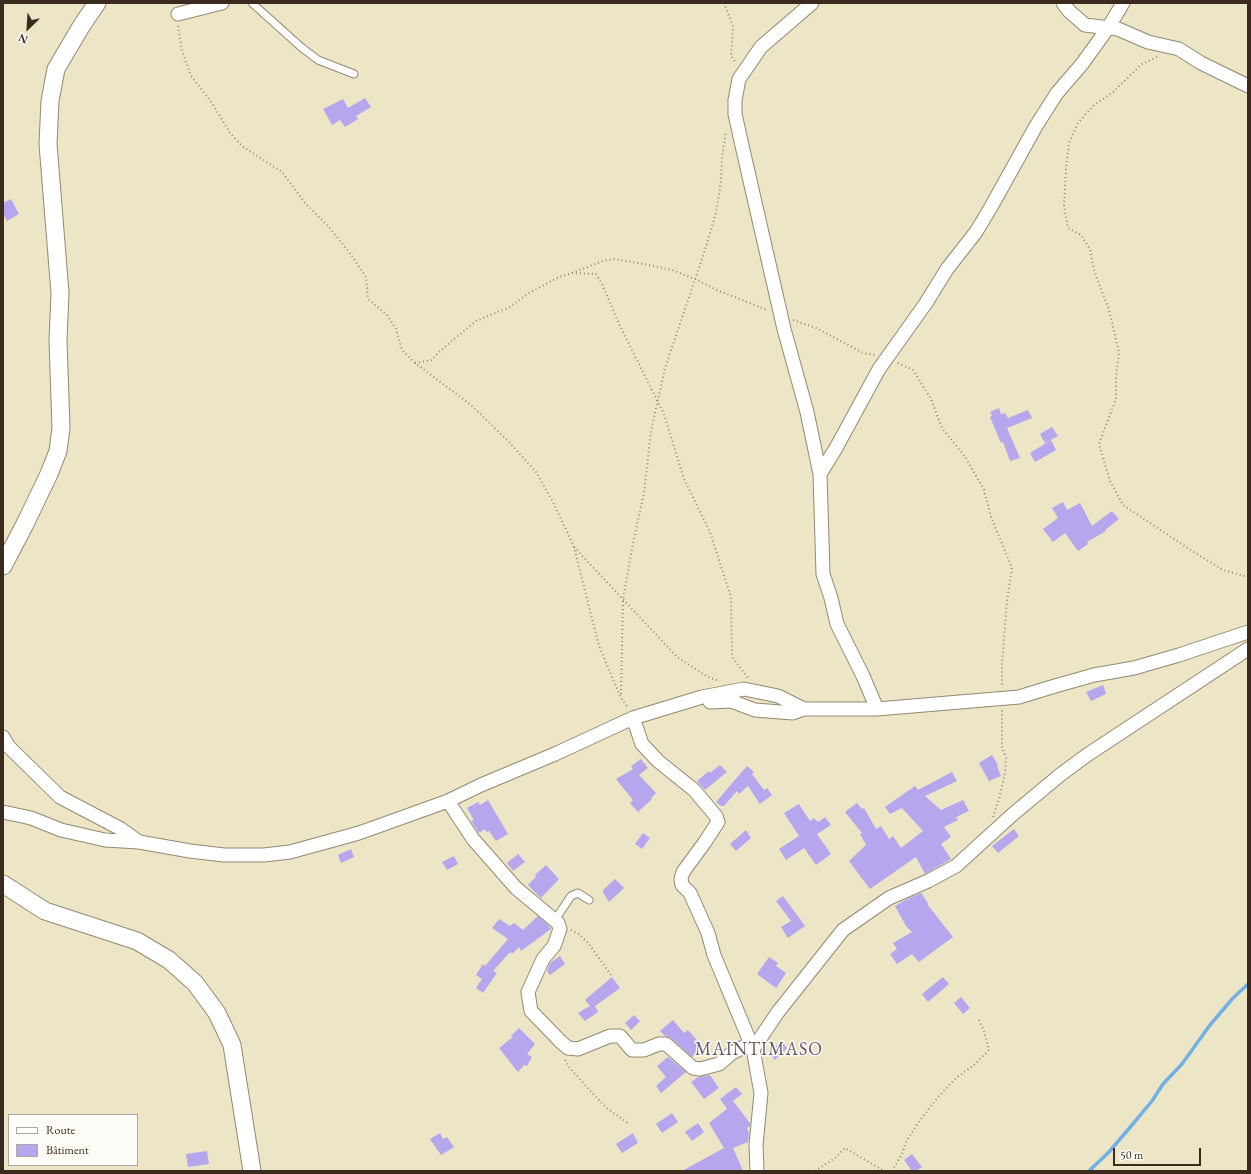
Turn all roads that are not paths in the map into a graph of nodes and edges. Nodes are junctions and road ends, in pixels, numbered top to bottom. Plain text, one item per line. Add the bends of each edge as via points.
1 (97, 3) edge
2 (222, 3) edge
3 (252, 3) edge
4 (812, 3) edge
5 (1063, 3) edge
6 (1123, 3) edge
7 (178, 14) road end
8 (1108, 28) junction
9 (354, 74) dead end
10 (1248, 86) edge
11 (820, 474) junction
12 (3, 566) edge
13 (1248, 632) edge
14 (1248, 649) edge
15 (676, 705) junction
16 (804, 709) junction
17 (877, 709) junction
18 (633, 718) junction
19 (3, 737) edge
20 (448, 801) junction
21 (3, 812) edge
22 (139, 842) junction
23 (3, 884) edge
24 (589, 900) dead end
25 (556, 922) junction
26 (752, 1046) junction
27 (252, 1171) edge
28 (757, 1171) edge

1 - 12 street via 56,69 50,101 48,144 60,293 58,341 62,428 58,451 49,474
2 - 7 street
3 - 9 lane via 318,60
4 - 11 street via 761,47 739,79 734,100 735,114
5 - 8 street via 1085,25
6 - 8 street
8 - 10 street via 1118,29 1148,42 1179,49
8 - 11 street via 1057,93 976,232 947,269 879,369
11 - 17 street via 822,574 837,624 864,676
13 - 17 street via 1134,668 1094,675 1019,697
14 - 26 street via 1060,775 956,866 889,898 843,930
15 - 16 street via 731,701 755,710 793,713
15 - 16 street via 744,689 778,696
15 - 18 street
16 - 17 street
18 - 20 street
18 - 26 street via 642,744 658,761 694,790 716,816 718,822 680,879 690,893 708,933 714,956
19 - 22 street via 9,747 60,797 121,829
20 - 22 street via 359,833 290,852 224,855
20 - 25 street via 473,839 516,888
21 - 22 street via 31,818 61,830 105,840
23 - 27 street via 45,911 137,941 169,960 195,982 217,1013 232,1045
24 - 25 lane via 578,894 571,896
25 - 26 street via 560,929 554,946 543,959 528,992 531,1011 568,1048 578,1049 610,1036 620,1036 632,1050 644,1050 666,1044 693,1068 700,1069 719,1064 732,1053
26 - 28 street via 761,1093 756,1145

